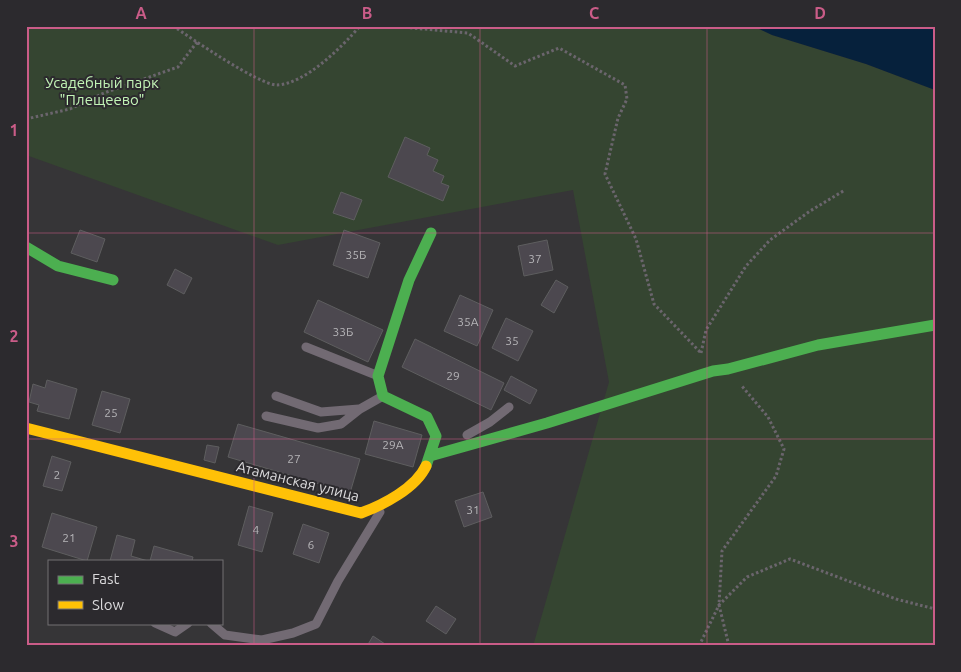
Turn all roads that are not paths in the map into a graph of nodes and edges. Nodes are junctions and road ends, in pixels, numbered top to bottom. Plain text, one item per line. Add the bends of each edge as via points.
1 (431, 232) dead end
2 (26, 247) edge
3 (112, 280) dead end
4 (935, 325) edge
5 (306, 347) dead end
6 (378, 376) junction
7 (276, 396) dead end
8 (383, 396) junction
9 (509, 407) dead end
10 (360, 409) junction
11 (266, 416) dead end
12 (26, 428) edge
13 (430, 456) junction
14 (383, 505) junction
15 (158, 624) edge
16 (187, 624) edge
17 (212, 624) edge

1 - 6 street via 410,280
2 - 3 street via 58,266
4 - 13 street via 818,345 713,371
5 - 6 lane
6 - 8 street
7 - 10 lane via 321,412
8 - 10 lane
8 - 13 street, Атаманская улица via 427,417 436,436
9 - 13 lane via 490,422
10 - 11 lane via 341,424 318,428
12 - 14 street, Атаманская улица via 361,513
13 - 14 street, Атаманская улица via 422,474
14 - 17 lane via 316,624 262,640 225,635
15 - 16 lane via 175,632

